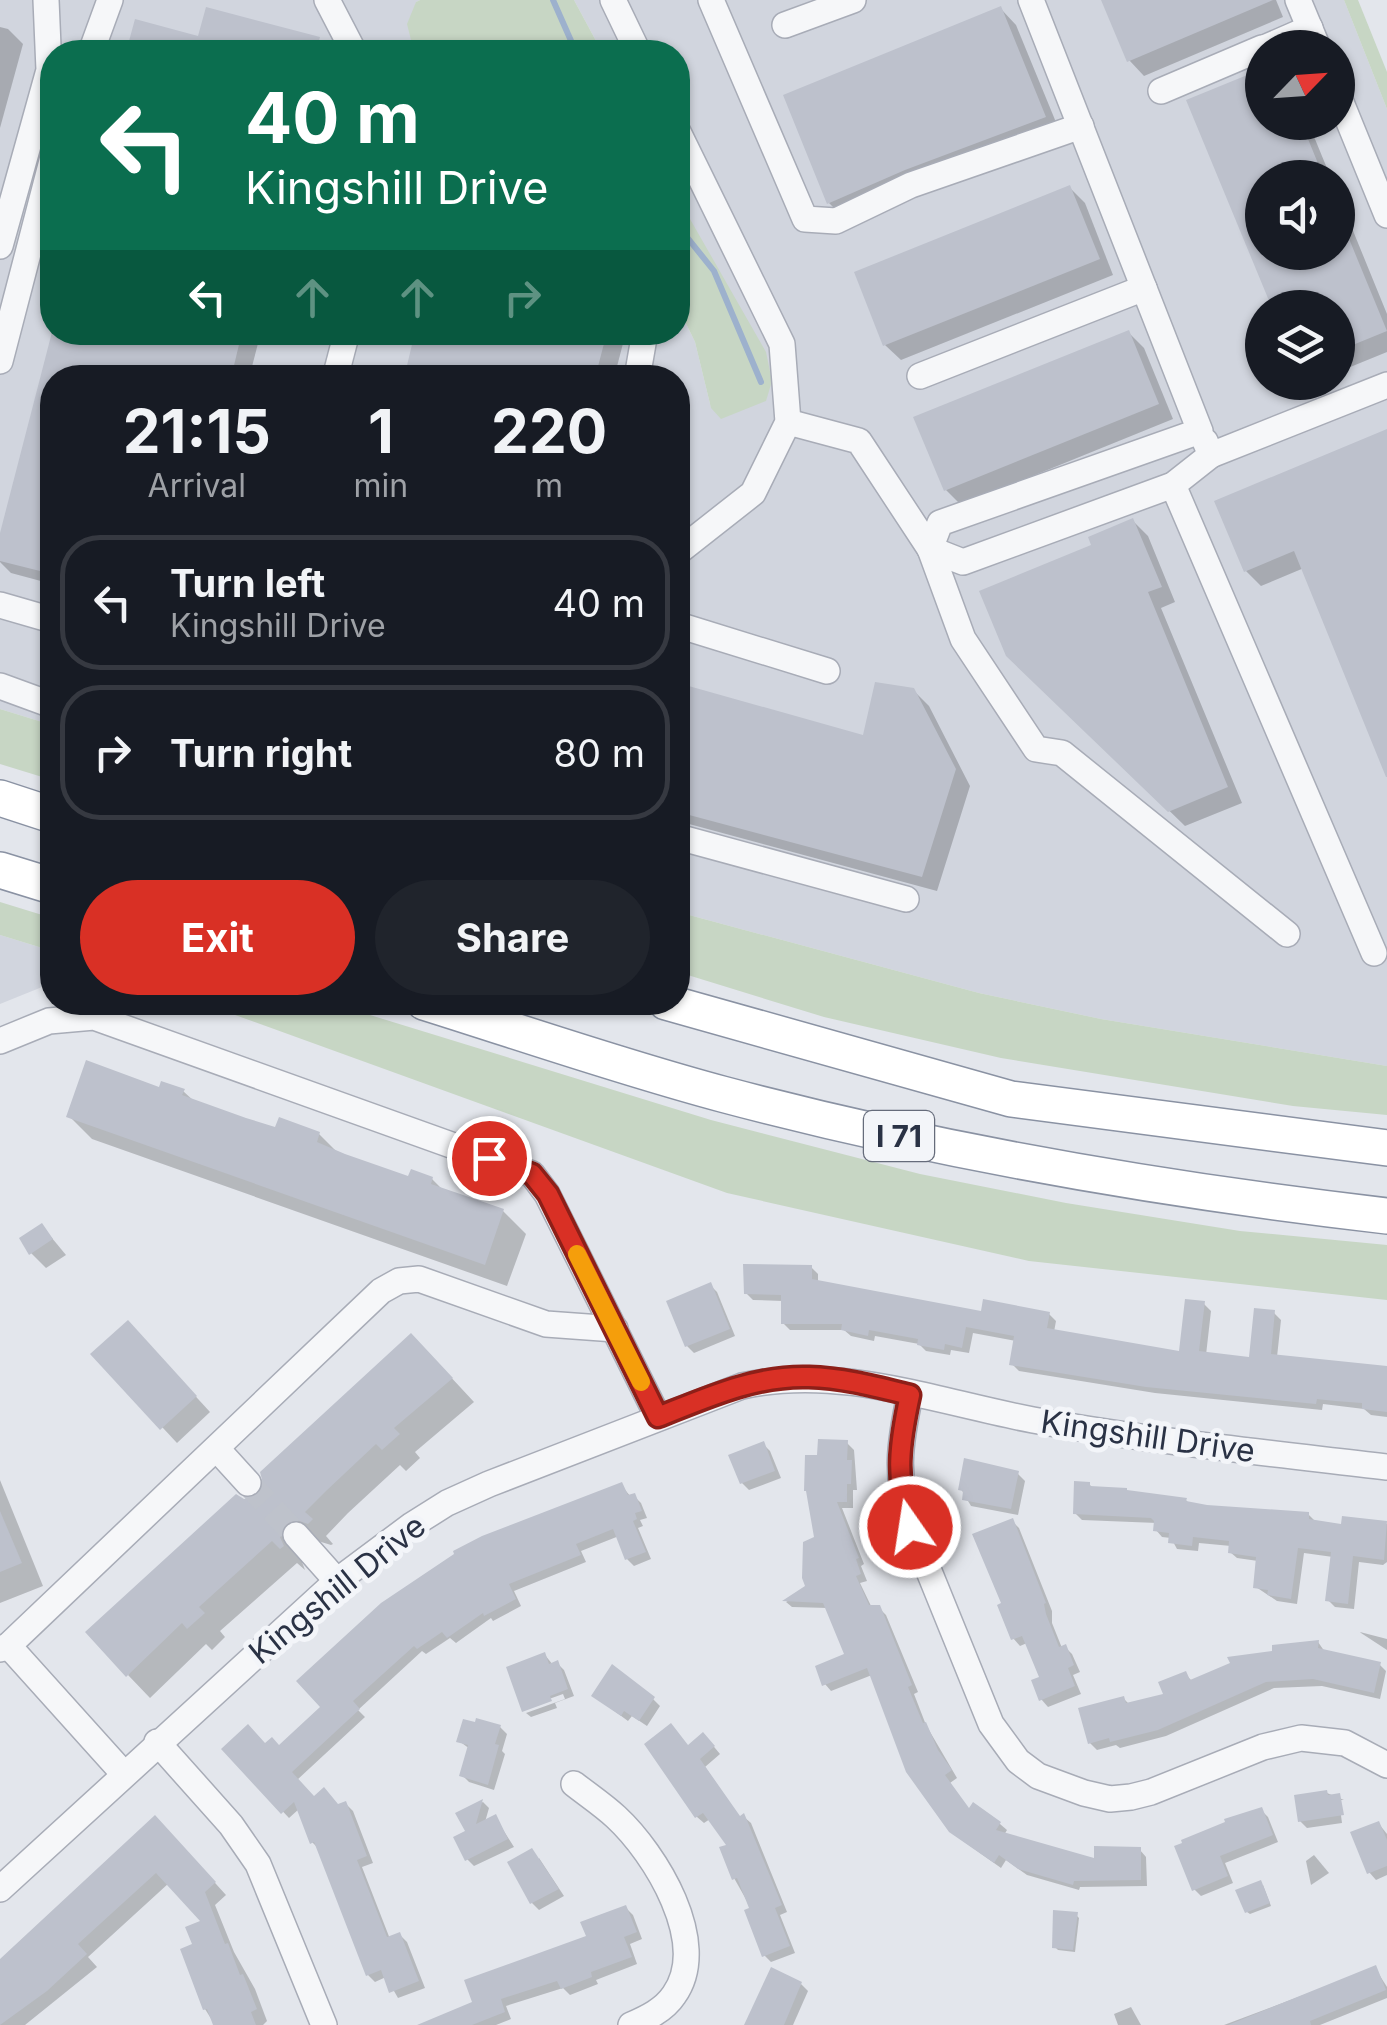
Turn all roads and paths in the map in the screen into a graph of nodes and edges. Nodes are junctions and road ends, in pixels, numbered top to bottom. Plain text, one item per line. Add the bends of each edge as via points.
1 (46, 0) edge
2 (110, 0) edge
3 (328, 0) edge
4 (613, 0) edge
5 (711, 0) edge
6 (853, 0) edge
7 (1298, 0) edge
8 (1041, 4) edge
9 (786, 26) dead end
10 (1311, 30) edge
11 (47, 40) edge
12 (95, 40) edge
13 (348, 40) edge
14 (632, 40) edge
15 (1245, 55) edge
16 (1162, 90) dead end
17 (40, 99) edge
18 (1080, 126) junction
19 (1355, 137) edge
20 (690, 156) edge
21 (40, 207) edge
22 (1387, 215) edge
23 (0, 246) edge
24 (1144, 288) junction
25 (0, 361) edge
26 (920, 376) dead end
27 (1387, 386) edge
28 (788, 422) junction
29 (1200, 430) junction
30 (1212, 455) junction
31 (1173, 484) junction
32 (690, 532) edge
33 (930, 549) junction
34 (0, 605) edge
35 (40, 617) edge
36 (690, 629) edge
37 (827, 672) dead end
38 (0, 686) edge
39 (40, 700) edge
40 (0, 798) edge
41 (40, 811) edge
42 (690, 840) edge
43 (0, 870) edge
44 (40, 882) edge
45 (906, 900) dead end
46 (1287, 934) dead end
47 (1374, 953) dead end
48 (690, 1009) edge
49 (466, 1015) edge
50 (0, 1042) edge
51 (1387, 1148) edge
52 (1387, 1216) edge
53 (615, 1330) junction
54 (910, 1395) junction
55 (658, 1417) junction
56 (217, 1449) junction
57 (1387, 1467) edge
58 (248, 1483) tunnel mouth
59 (296, 1535) tunnel mouth
60 (336, 1581) junction
61 (4, 1647) edge
62 (158, 1742) junction
63 (1387, 1764) edge
64 (124, 1774) junction
65 (574, 1784) dead end
66 (0, 1890) edge
67 (324, 2025) edge
68 (630, 2025) edge

1 - 11 street
2 - 12 street
3 - 13 street
4 - 14 street
5 - 18 street via 805,219 836,221 910,184
6 - 9 street
7 - 10 street
8 - 18 street
15 - 16 street
17 - 23 street
18 - 24 street
19 - 22 street
20 - 28 street via 782,344
21 - 25 street
24 - 26 street
24 - 29 street
27 - 30 street
28 - 32 street via 753,493
28 - 33 street via 859,441
29 - 30 street
29 - 33 street via 940,524
30 - 31 street
31 - 33 street via 963,562
31 - 47 street
33 - 46 street via 963,639 1036,749 1062,753
34 - 35 street
36 - 37 street
38 - 39 street
40 - 41 highway
42 - 45 street
43 - 44 highway
48 - 51 highway, I 71 via 1011,1099
49 - 52 highway, I 71 via 721,1094 998,1159
50 - 53 street via 48,1022 94,1017 525,1170 548,1194
53 - 55 street
53 - 56 street via 546,1324 419,1279 399,1280
54 - 55 street, Kingshill Drive via 831,1378 774,1378
54 - 57 street, Kingshill Drive via 1197,1445
54 - 63 street via 899,1454 910,1527 991,1724 1018,1761 1060,1786 1110,1798 1151,1792 1301,1738 1345,1742
55 - 60 street, Kingshill Drive via 447,1503
56 - 58 street
56 - 61 street
59 - 60 street
60 - 62 street, Kingshill Drive
61 - 64 street
62 - 64 street, Kingshill Drive
62 - 67 street via 258,1864
64 - 66 street, Kingshill Drive
65 - 68 street via 618,1819 665,1878 684,1933 687,1965 675,1994 652,2016

